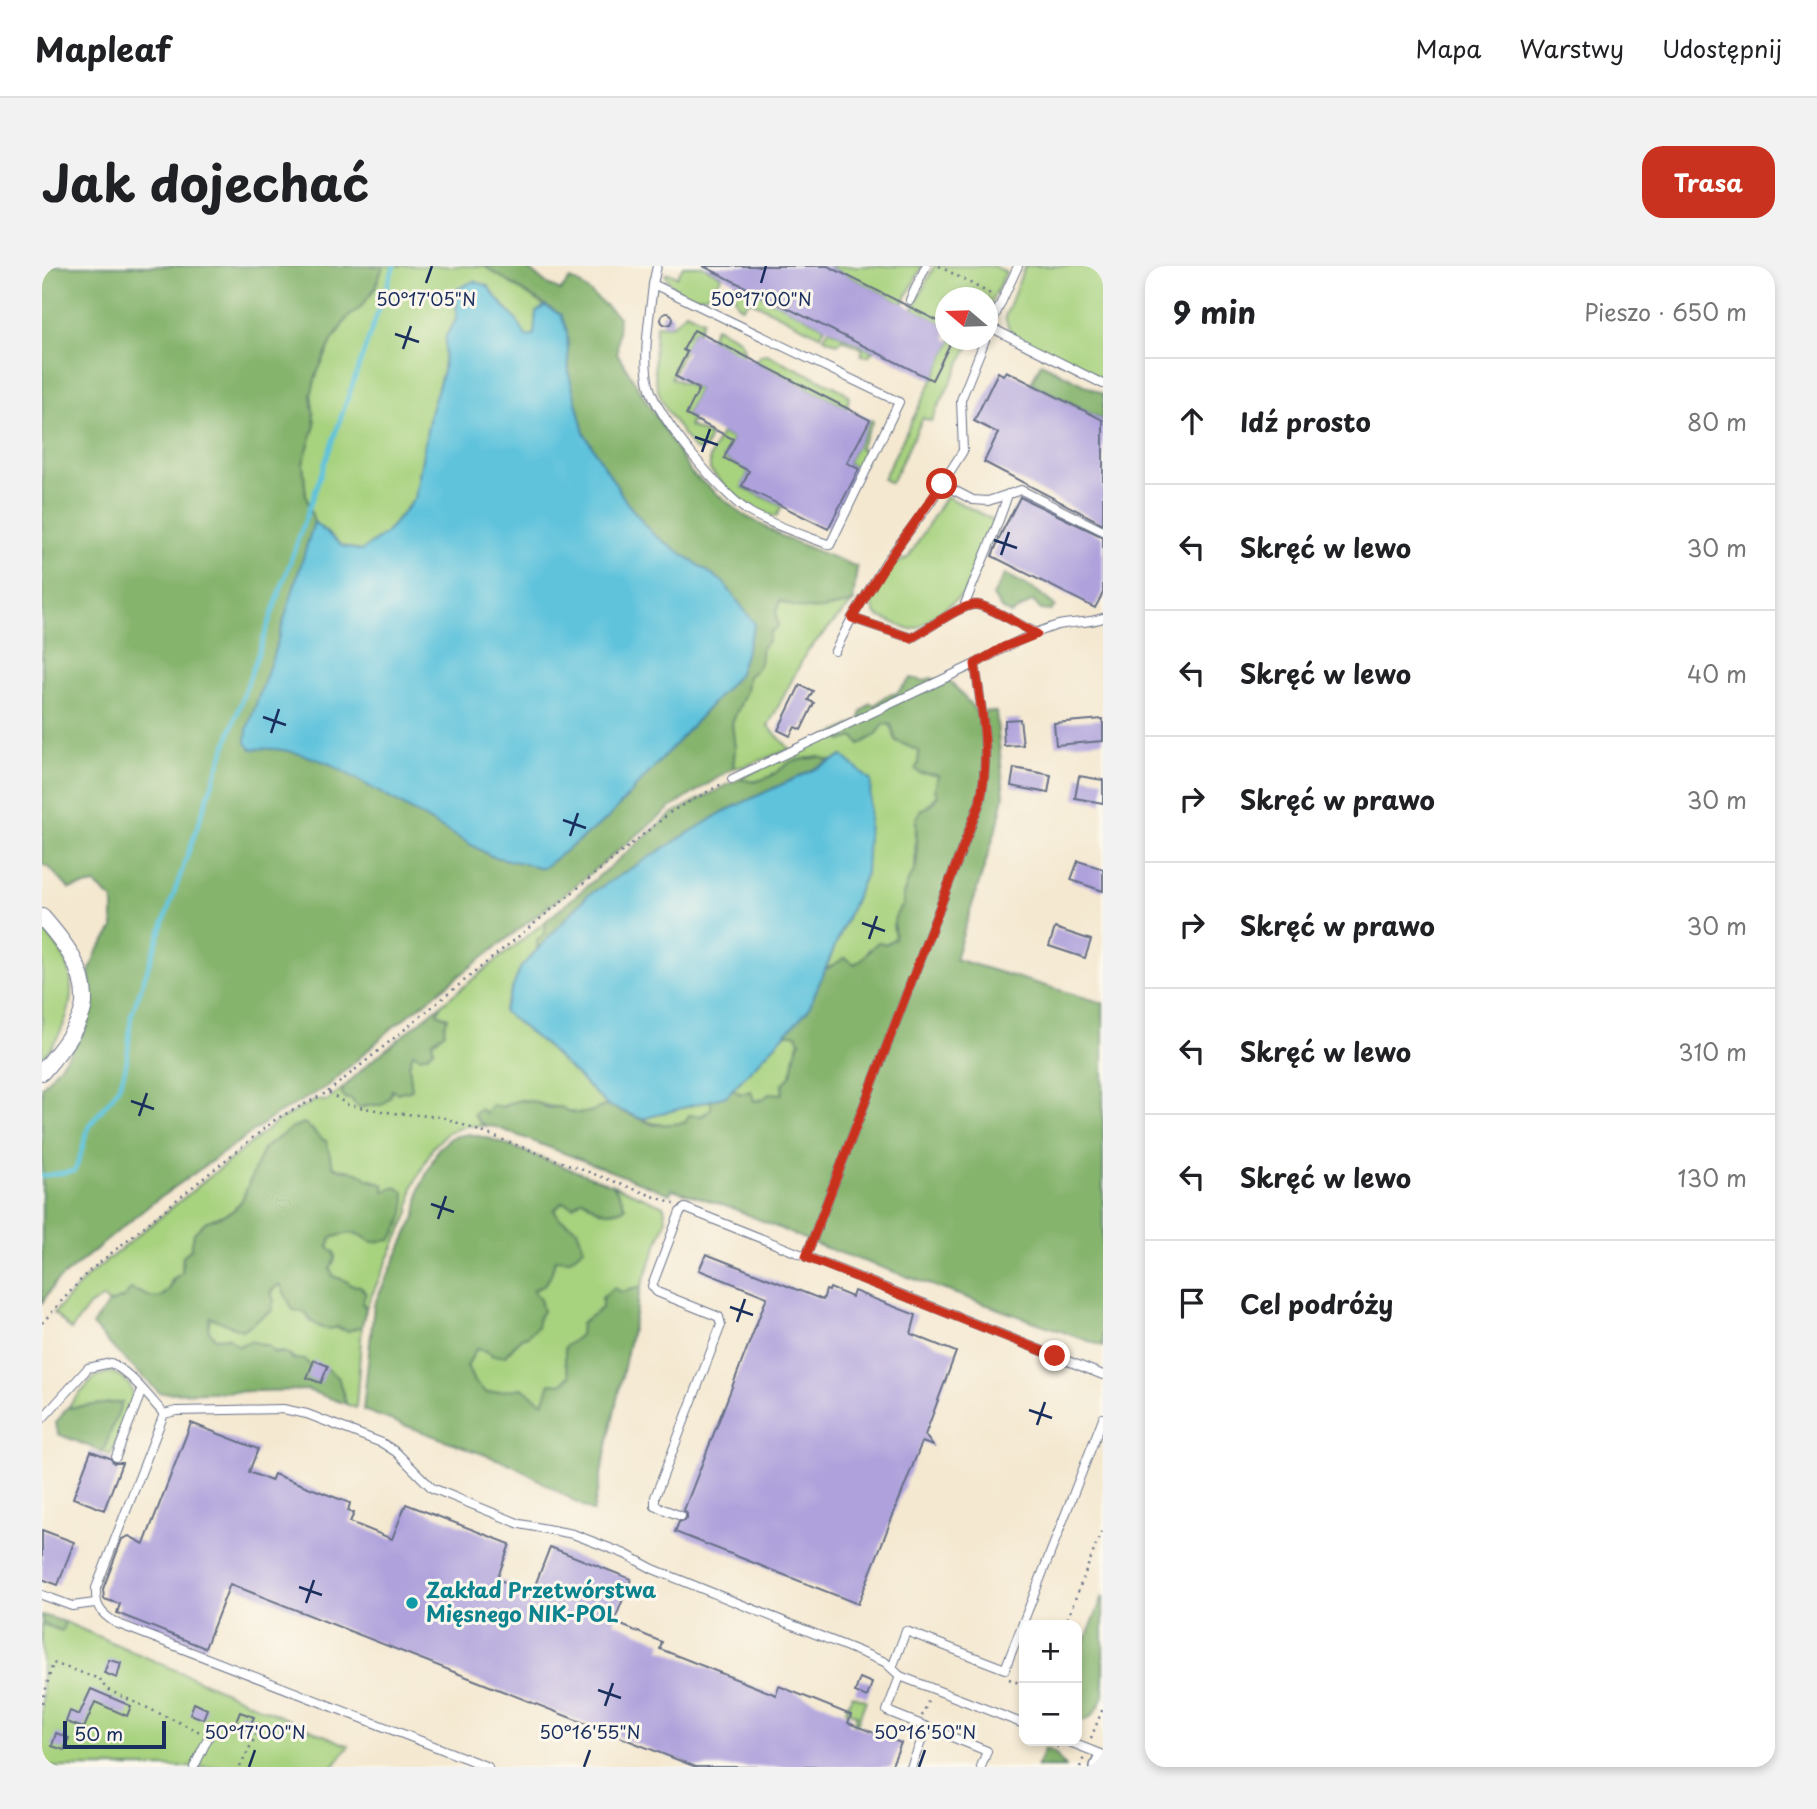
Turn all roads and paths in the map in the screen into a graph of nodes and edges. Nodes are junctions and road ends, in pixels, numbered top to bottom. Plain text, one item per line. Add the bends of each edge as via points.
1 (657, 266) edge
2 (926, 266) edge
3 (939, 266) edge
4 (1018, 266) edge
5 (653, 284) junction
6 (910, 300) dead end
7 (1001, 304) junction
8 (998, 310) edge
9 (998, 334) edge
10 (981, 350) edge
11 (1103, 384) edge
12 (942, 484) junction
13 (1007, 494) junction
14 (1103, 531) edge
15 (964, 607) junction
16 (852, 618) junction
17 (1103, 618) edge
18 (1037, 634) junction
19 (835, 651) dead end
20 (975, 664) junction
21 (732, 779) joint
22 (42, 917) edge
23 (42, 1072) edge
24 (328, 1092) junction
25 (685, 1208) junction
26 (806, 1257) junction
27 (42, 1323) edge
28 (1103, 1375) edge
29 (142, 1390) junction
30 (164, 1414) junction
31 (1103, 1418) edge
32 (42, 1419) edge
33 (116, 1457) dead end
34 (681, 1516) dead end
35 (1103, 1527) edge
36 (42, 1595) edge
37 (95, 1603) junction
38 (1067, 1620) edge
39 (892, 1668) junction
40 (900, 1676) junction
41 (932, 1697) dead end
42 (42, 1703) edge
43 (1019, 1722) edge
44 (923, 1726) junction
45 (257, 1733) dead end
46 (209, 1736) joint
47 (1080, 1746) edge
48 (1103, 1755) edge
49 (194, 1767) edge
50 (240, 1767) edge
51 (488, 1767) edge
52 (911, 1767) edge
53 (981, 1767) edge

1 - 5 lane
2 - 6 lane
3 - 7 path
4 - 7 lane
5 - 5 lane via 646,358 649,386 659,409 734,502 830,545 900,402
7 - 8 lane
9 - 11 lane
10 - 12 lane via 961,400 963,451
12 - 13 lane via 973,500 988,501
12 - 16 lane
13 - 14 lane via 1021,490
13 - 15 lane
15 - 16 lane via 911,638
15 - 18 lane via 976,604
16 - 19 lane
17 - 18 lane via 1057,625
18 - 20 lane
20 - 21 lane
20 - 26 lane via 986,745 980,802
21 - 24 path via 672,811
22 - 23 street via 78,967 84,1004 72,1033
24 - 25 path via 348,1105 442,1117
24 - 27 path via 276,1119 87,1273
25 - 26 lane
25 - 34 lane via 652,1286 719,1317 720,1325 654,1497 656,1506
26 - 28 lane
29 - 30 lane
29 - 32 lane via 120,1368 101,1364 88,1368
29 - 33 lane
30 - 37 lane via 96,1588
30 - 39 lane via 283,1409 307,1414 382,1443 432,1488 520,1524 573,1534 625,1553 653,1569
31 - 39 lane via 1005,1669 906,1631
35 - 38 path
36 - 37 lane via 72,1605
37 - 51 lane via 116,1623
39 - 40 lane
40 - 43 lane
40 - 44 lane via 887,1711
41 - 44 path
42 - 46 path via 53,1663 100,1679 106,1689
44 - 52 lane
44 - 53 lane via 987,1751
45 - 50 path
46 - 49 lane
47 - 48 lane

